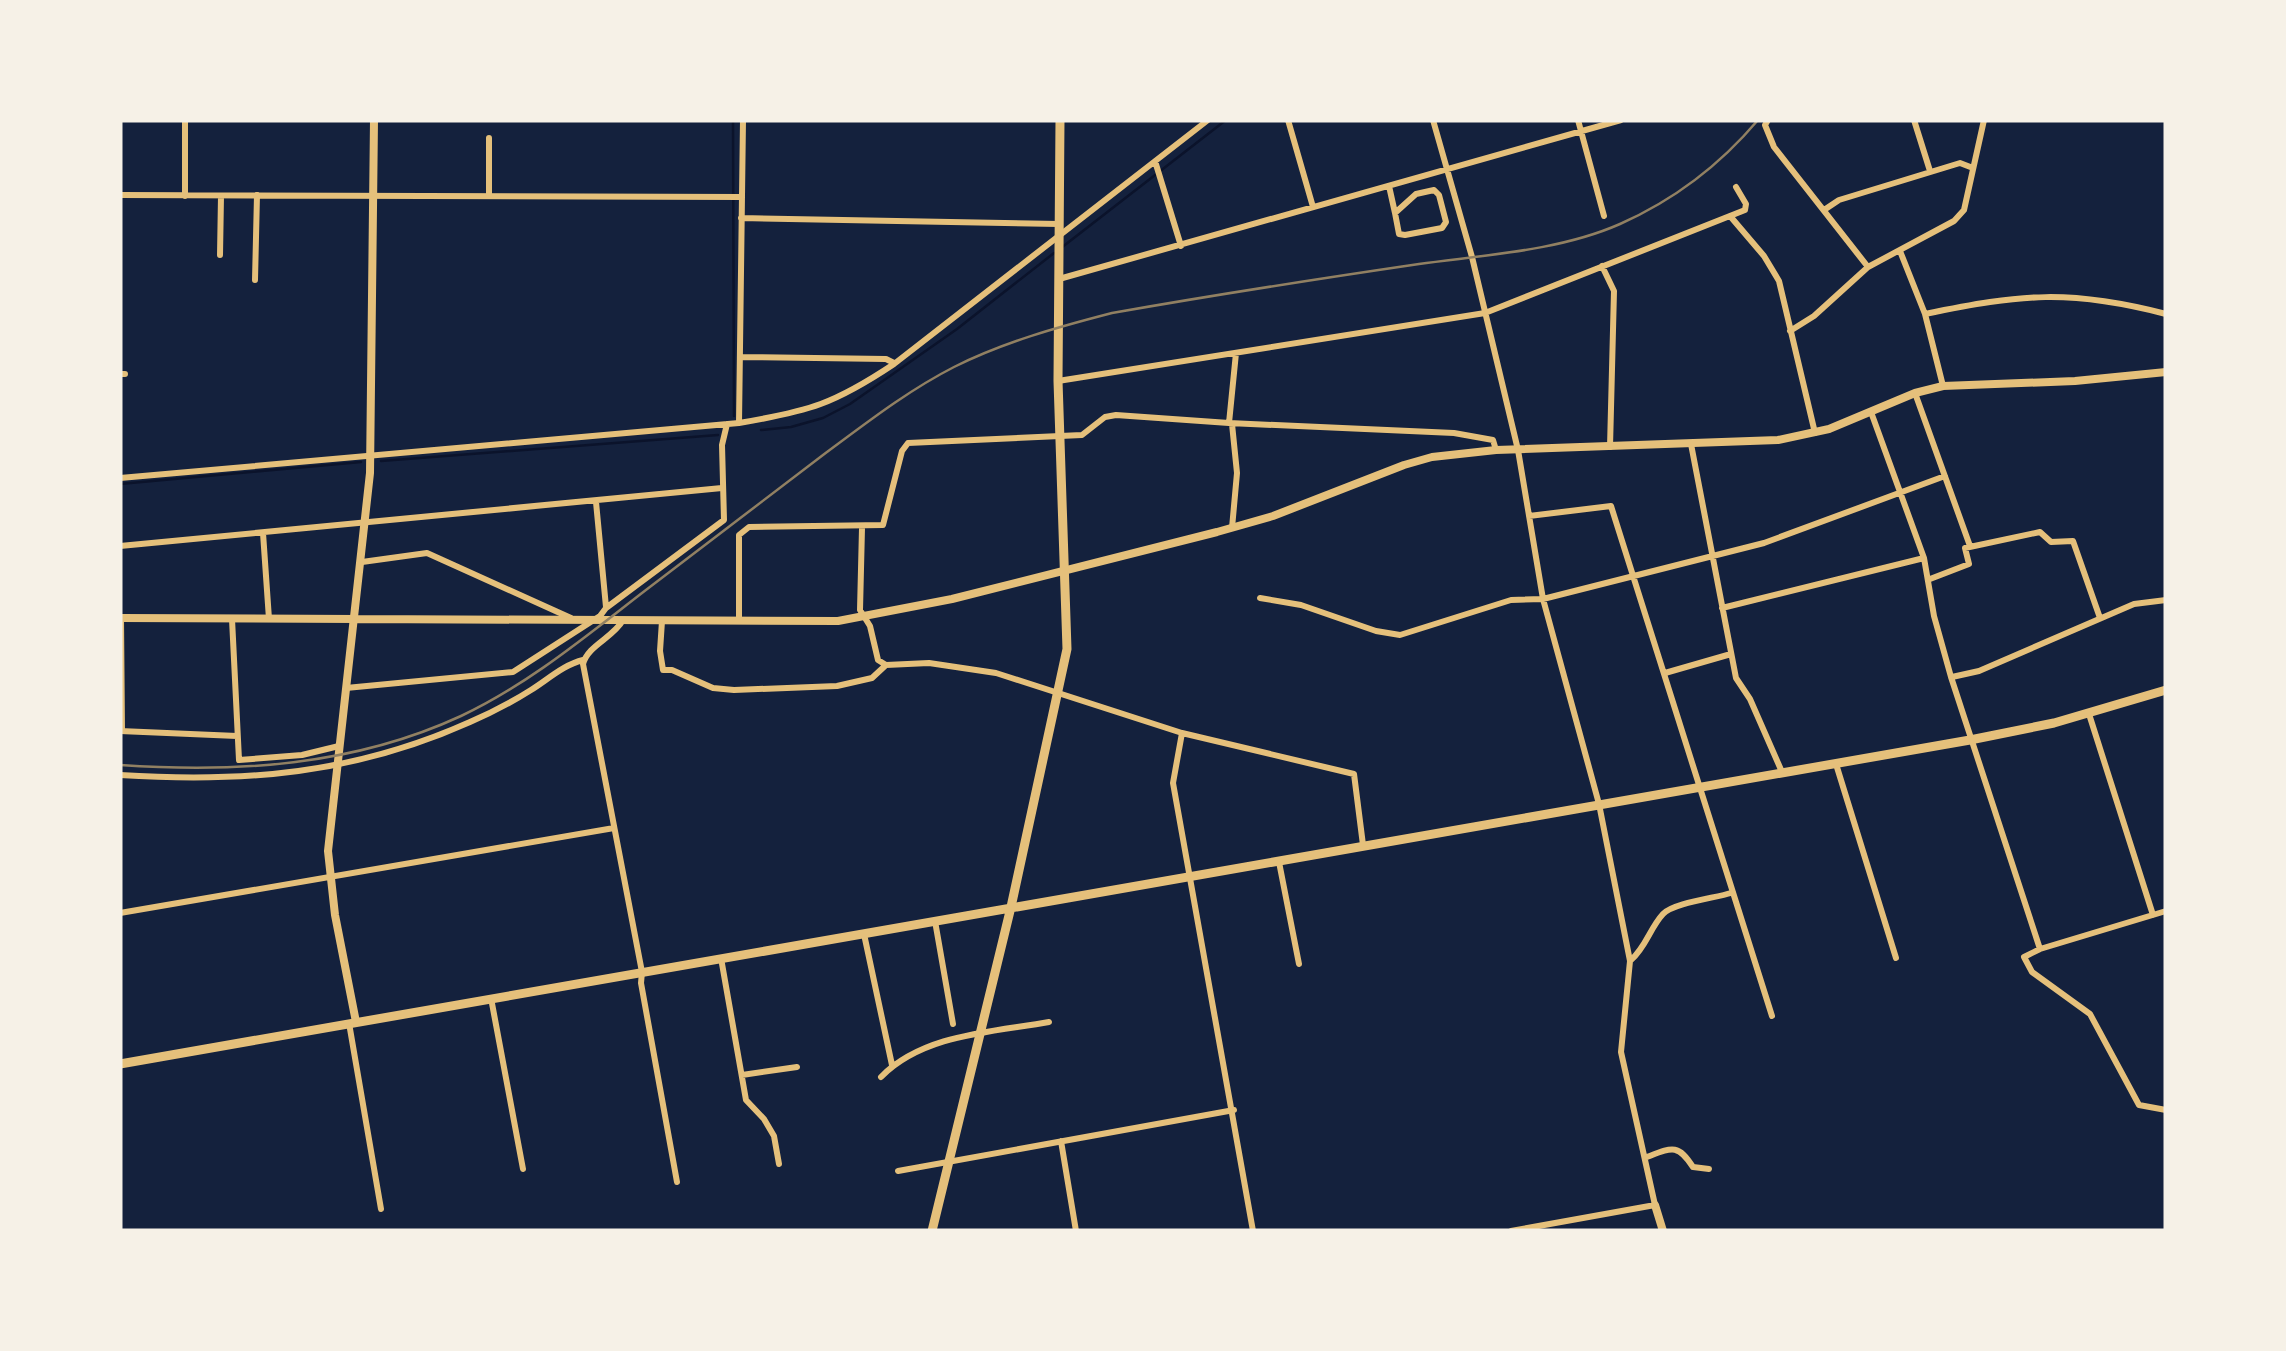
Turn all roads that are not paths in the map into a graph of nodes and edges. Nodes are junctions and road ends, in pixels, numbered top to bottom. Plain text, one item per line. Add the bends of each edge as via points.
1 (186, 120) edge
2 (374, 120) edge
3 (743, 120) edge
4 (1060, 120) edge
5 (1208, 120) edge
6 (1288, 120) edge
7 (1433, 120) edge
8 (1578, 120) edge
9 (1620, 120) edge
10 (1768, 120) edge
11 (1914, 120) edge
12 (1984, 120) edge
13 (1581, 132) junction
14 (489, 138) dead end
15 (1155, 161) junction
16 (1972, 168) junction
17 (1448, 170) junction
18 (1930, 172) junction
19 (1389, 186) junction
20 (1736, 187) dead end
21 (120, 195) edge
22 (257, 195) junction
23 (184, 196) junction
24 (220, 196) junction
25 (374, 196) junction
26 (489, 196) junction
27 (742, 197) junction
28 (1313, 207) junction
29 (1824, 210) junction
30 (1395, 213) junction
31 (1604, 216) dead end
32 (1730, 216) junction
33 (742, 218) junction
34 (1059, 229) junction
35 (1181, 246) junction
36 (1900, 251) junction
37 (220, 254) dead end
38 (1602, 266) junction
39 (1868, 267) junction
40 (1058, 279) junction
41 (255, 280) dead end
42 (1485, 313) junction
43 (1925, 314) junction
44 (2166, 314) edge
45 (1790, 331) junction
46 (1236, 353) junction
47 (741, 356) junction
48 (894, 364) junction
49 (2166, 372) edge
50 (1058, 381) junction
51 (1944, 386) junction
52 (1915, 393) junction
53 (1871, 412) junction
54 (739, 422) junction
55 (727, 424) junction
56 (1230, 424) junction
57 (1815, 433) junction
58 (1058, 437) junction
59 (1691, 444) junction
60 (1610, 447) junction
61 (1496, 450) junction
62 (1518, 450) junction
63 (371, 456) junction
64 (1945, 476) junction
65 (120, 478) edge
66 (722, 488) junction
67 (1900, 494) junction
68 (596, 502) junction
69 (1529, 516) junction
70 (366, 524) junction
71 (862, 528) junction
72 (1232, 528) junction
73 (263, 533) junction
74 (120, 546) edge
75 (1970, 546) junction
76 (1711, 558) junction
77 (1924, 558) junction
78 (362, 562) junction
79 (1066, 570) junction
80 (1635, 576) junction
81 (1930, 579) junction
82 (1260, 598) dead end
83 (1543, 599) junction
84 (2166, 600) edge
85 (606, 608) junction
86 (1722, 608) junction
87 (120, 618) edge
88 (866, 618) junction
89 (2100, 618) junction
90 (232, 619) junction
91 (269, 619) junction
92 (354, 620) junction
93 (623, 620) junction
94 (576, 621) junction
95 (591, 621) junction
96 (662, 621) junction
97 (739, 621) junction
98 (1731, 654) junction
99 (583, 660) junction
100 (886, 665) junction
101 (1665, 672) junction
102 (1952, 678) junction
103 (346, 688) junction
104 (2166, 690) edge
105 (1057, 695) junction
106 (2090, 714) junction
107 (121, 731) edge
108 (1182, 733) junction
109 (238, 736) junction
110 (1970, 740) junction
111 (340, 746) junction
112 (1836, 764) junction
113 (336, 766) junction
114 (1782, 773) junction
115 (120, 775) edge
116 (1700, 788) junction
117 (1599, 804) junction
118 (614, 828) junction
119 (1363, 846) junction
120 (1279, 860) junction
121 (1190, 876) junction
122 (330, 877) junction
123 (1732, 893) junction
124 (1011, 907) junction
125 (2166, 911) edge
126 (120, 913) edge
127 (2153, 915) junction
128 (936, 921) junction
129 (864, 934) junction
130 (2040, 948) junction
131 (721, 958) junction
132 (1896, 958) dead end
133 (1630, 960) junction
134 (1298, 964) dead end
135 (642, 972) junction
136 (491, 998) junction
137 (1772, 1016) dead end
138 (352, 1022) junction
139 (1049, 1022) dead end
140 (953, 1024) dead end
141 (981, 1034) junction
142 (120, 1064) edge
143 (892, 1066) junction
144 (797, 1067) dead end
145 (742, 1075) junction
146 (881, 1076) dead end
147 (1234, 1110) junction
148 (2166, 1110) edge
149 (1061, 1141) junction
150 (1647, 1156) junction
151 (779, 1164) dead end
152 (523, 1169) dead end
153 (1709, 1169) dead end
154 (898, 1171) dead end
155 (676, 1182) dead end
156 (1656, 1205) junction
157 (381, 1209) dead end
158 (932, 1231) edge
159 (1076, 1231) edge
160 (1253, 1231) edge
161 (1512, 1231) edge
162 (1663, 1231) edge

1 - 23 street
2 - 25 street
3 - 27 street
4 - 34 main road
5 - 15 street
6 - 28 street
7 - 17 street
8 - 13 street
9 - 13 street
10 - 29 street via 1774,147
11 - 18 street
12 - 16 street
13 - 17 street
13 - 31 street
14 - 26 street
15 - 34 street
15 - 35 street
16 - 18 street via 1960,163
16 - 36 street via 1964,210 1954,222
17 - 19 street
17 - 42 street
18 - 29 street
19 - 28 street
19 - 30 street
20 - 32 street via 1745,210
21 - 23 street
22 - 24 street
22 - 25 street
22 - 41 street
23 - 24 street
24 - 37 street
25 - 26 street
25 - 63 street
26 - 27 street
27 - 33 street
28 - 35 street
29 - 39 street
30 - 30 street via 1416,194 1434,190 1446,222 1399,234
32 - 38 street
32 - 45 street via 1778,281
33 - 34 street
33 - 47 street
34 - 40 main road
34 - 48 street
35 - 40 street
36 - 39 street
36 - 43 street
38 - 42 street
38 - 60 street via 1614,290
39 - 45 street
40 - 50 main road
42 - 46 street
42 - 62 street
43 - 44 street via 2024,296 2079,296
43 - 51 street
45 - 57 street
46 - 50 street
46 - 56 street
47 - 48 street
47 - 54 street
48 - 54 street via 832,402
49 - 51 street
50 - 58 main road
51 - 52 street
52 - 53 street
52 - 64 street
53 - 57 street
53 - 67 street
54 - 55 street
55 - 63 street
55 - 66 street
56 - 58 street via 1116,415 1082,435
56 - 61 street via 1454,432 1493,440
56 - 72 street via 1236,473
57 - 59 street
58 - 71 street via 908,443 883,525
58 - 79 main road
59 - 60 street
59 - 76 street
60 - 62 street
61 - 62 street
61 - 72 street via 1404,465
62 - 69 street
63 - 65 street
63 - 70 street
64 - 67 street
64 - 75 street
66 - 68 street
66 - 85 street via 724,520
67 - 76 street
67 - 77 street
68 - 70 street
68 - 85 street
69 - 80 street via 1611,506
69 - 83 street
70 - 73 street
70 - 78 street
71 - 88 street via 860,610
71 - 97 street via 748,527 739,536
72 - 79 street
73 - 74 street
73 - 91 street
75 - 81 street via 1968,564
75 - 89 street via 2040,532 2051,542 2072,541
76 - 80 street
76 - 86 street
77 - 81 street
77 - 86 street
78 - 92 street
78 - 94 street via 427,553
79 - 88 street
79 - 105 main road via 1067,649
80 - 83 street
80 - 101 street
81 - 102 street
82 - 83 street via 1400,635 1511,600
83 - 117 street
84 - 89 street
85 - 95 street
86 - 98 street
87 - 90 street
87 - 107 street
88 - 97 street
88 - 100 street via 878,660
89 - 102 street
90 - 91 street
90 - 109 street
91 - 92 street
92 - 94 street
92 - 103 street
93 - 95 street
93 - 96 street
93 - 99 street
94 - 95 street
95 - 103 street via 513,672
96 - 97 street
96 - 100 street via 664,670 713,688 837,686 872,678
98 - 101 street
98 - 114 street
99 - 113 street via 471,721
99 - 118 street
100 - 105 street via 964,667
101 - 116 street
102 - 110 street
103 - 111 street
104 - 106 main road
105 - 108 street
105 - 124 main road
106 - 110 main road
106 - 127 street
107 - 109 street
108 - 119 street via 1354,774
108 - 121 street via 1173,783
109 - 111 street via 240,760
110 - 112 main road
110 - 130 street
111 - 113 street
112 - 114 main road
112 - 132 street
113 - 115 street via 247,778
113 - 122 street
114 - 116 main road
116 - 117 main road
116 - 123 street
117 - 119 main road
117 - 133 street
118 - 122 street
118 - 135 street
119 - 120 main road
120 - 121 main road
120 - 134 street
121 - 124 main road
121 - 147 street
122 - 126 street
122 - 138 street
123 - 133 street via 1674,906
123 - 137 street
124 - 128 main road
124 - 141 main road
125 - 127 street
127 - 130 street
128 - 129 main road
128 - 140 street
129 - 131 main road
129 - 143 street
130 - 148 street via 2024,957 2032,972 2090,1014 2139,1106
131 - 135 main road
131 - 145 street
133 - 150 street via 1621,1052
135 - 136 main road
135 - 155 street
136 - 138 main road
136 - 152 street
138 - 142 main road
138 - 157 street
139 - 141 street
141 - 143 street via 943,1042
141 - 158 main road
143 - 146 street
144 - 145 street
145 - 151 street via 746,1100 774,1136
147 - 149 street
147 - 160 street
149 - 154 street
149 - 159 street
150 - 153 street via 1678,1149 1697,1169
150 - 156 street
156 - 161 street
156 - 162 street

